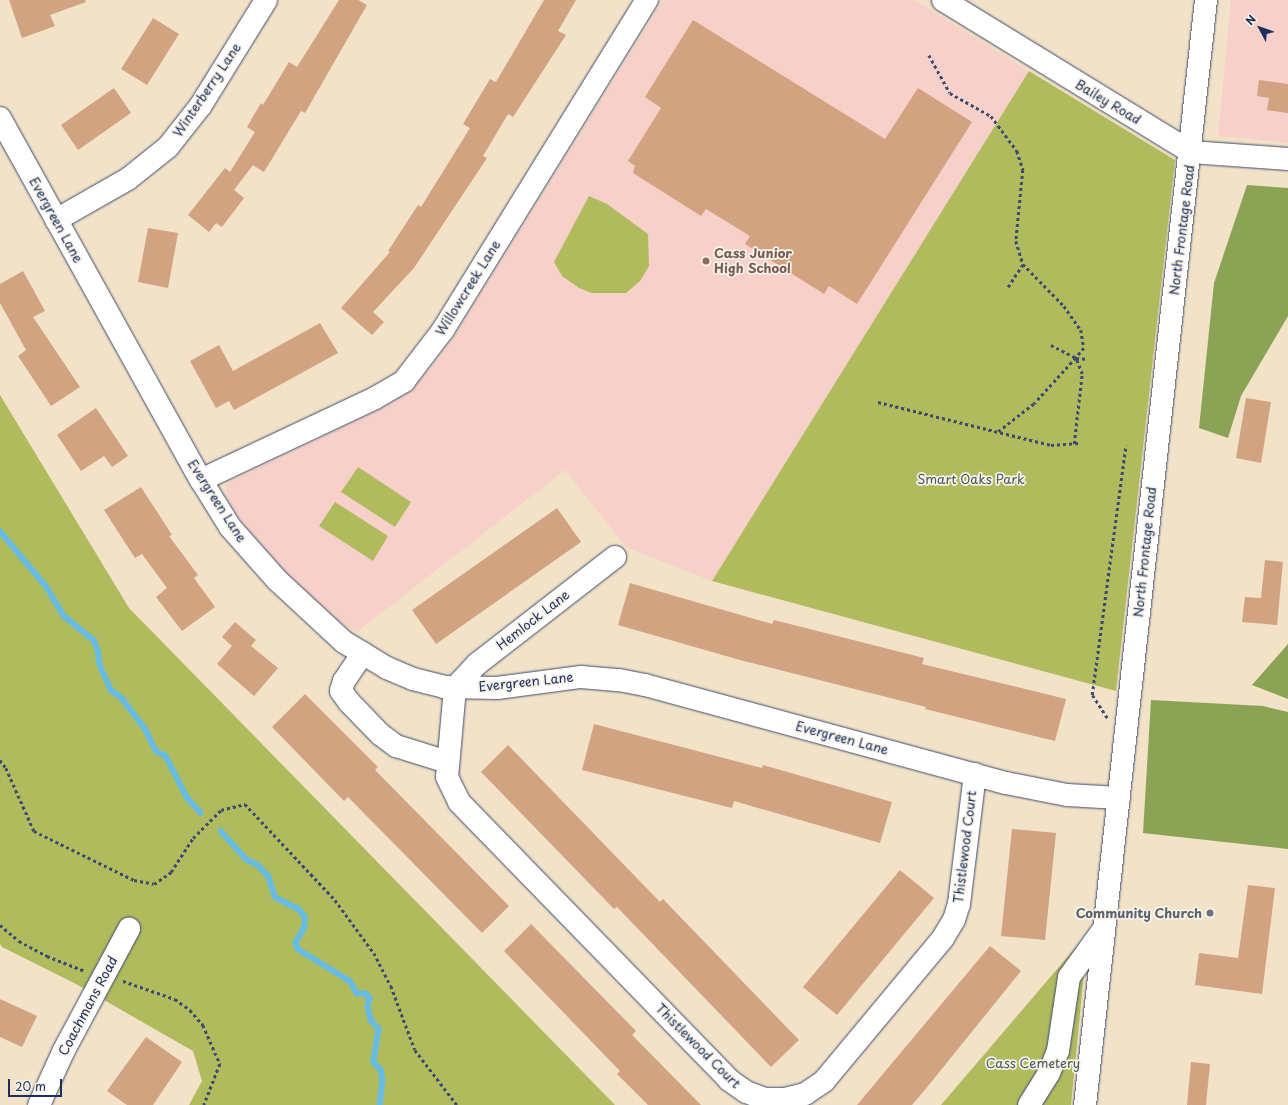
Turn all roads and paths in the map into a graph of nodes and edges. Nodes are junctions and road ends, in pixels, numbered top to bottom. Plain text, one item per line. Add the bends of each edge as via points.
1 (266, 0) edge
2 (647, 0) edge
3 (943, 0) edge
4 (1206, 0) edge
5 (929, 55) dead end
6 (0, 118) edge
7 (1191, 152) junction
8 (1288, 160) edge
9 (56, 220) junction
10 (1023, 264) junction
11 (1008, 287) dead end
12 (1052, 345) dead end
13 (1076, 358) junction
14 (1088, 359) dead end
15 (878, 402) dead end
16 (998, 432) junction
17 (1079, 443) dead end
18 (1074, 444) junction
19 (1126, 444) dead end
20 (201, 480) junction
21 (615, 557) dead end
22 (362, 653) junction
23 (455, 688) junction
24 (1125, 742) junction
25 (0, 760) edge
26 (447, 762) junction
27 (975, 774) junction
28 (1119, 798) junction
29 (0, 925) edge
30 (129, 930) dead end
31 (1103, 930) junction
32 (102, 976) junction
33 (39, 1105) edge
34 (204, 1105) edge
35 (456, 1105) edge
36 (1029, 1105) edge
37 (1085, 1105) edge

1 - 9 street, Winterberry Lane via 201,105 168,147 128,179
2 - 20 street, Willowcreek Lane via 443,330 404,381 375,398
3 - 7 street, Bailey Road
4 - 7 street, North Frontage Road
5 - 10 path via 950,93 990,116 1017,151 1022,170 1016,241
6 - 9 street, Evergreen Lane
7 - 8 street, Bailey Road
7 - 24 street, North Frontage Road
9 - 20 street, Evergreen Lane
10 - 11 path
10 - 13 path via 1064,306 1081,330 1084,348
12 - 13 path
13 - 14 path
13 - 16 path via 1034,404
13 - 18 path via 1082,374
15 - 16 path
16 - 18 path via 1051,445
17 - 18 path
19 - 24 path via 1092,695
20 - 22 street, Evergreen Lane via 230,527 277,580 344,642
21 - 23 street, Hemlock Lane via 477,664
22 - 23 street, Evergreen Lane via 412,679
22 - 26 street via 344,681 341,691 348,702 396,746
23 - 26 street, Thistlewood Court
23 - 27 street, Evergreen Lane via 497,688 581,677 645,684
24 - 28 street, North Frontage Road
25 - 35 path via 34,831 134,880 154,884 170,872 194,838 220,810 245,804 335,900 374,953 391,986 415,1050
26 - 27 street, Thistlewood Court via 447,777 459,802 729,1080 746,1092 765,1098 785,1099 805,1094 824,1081 943,938 954,920 960,904
27 - 28 street, Evergreen Lane via 1067,795
28 - 31 street, North Frontage Road
29 - 32 path via 19,941 47,956
30 - 32 street, Coachmans Road
31 - 36 street via 1069,977 1058,1051 1049,1073
31 - 37 street, North Frontage Road
32 - 33 street, Coachmans Road
32 - 34 path via 175,999 190,1010 203,1025 220,1064

